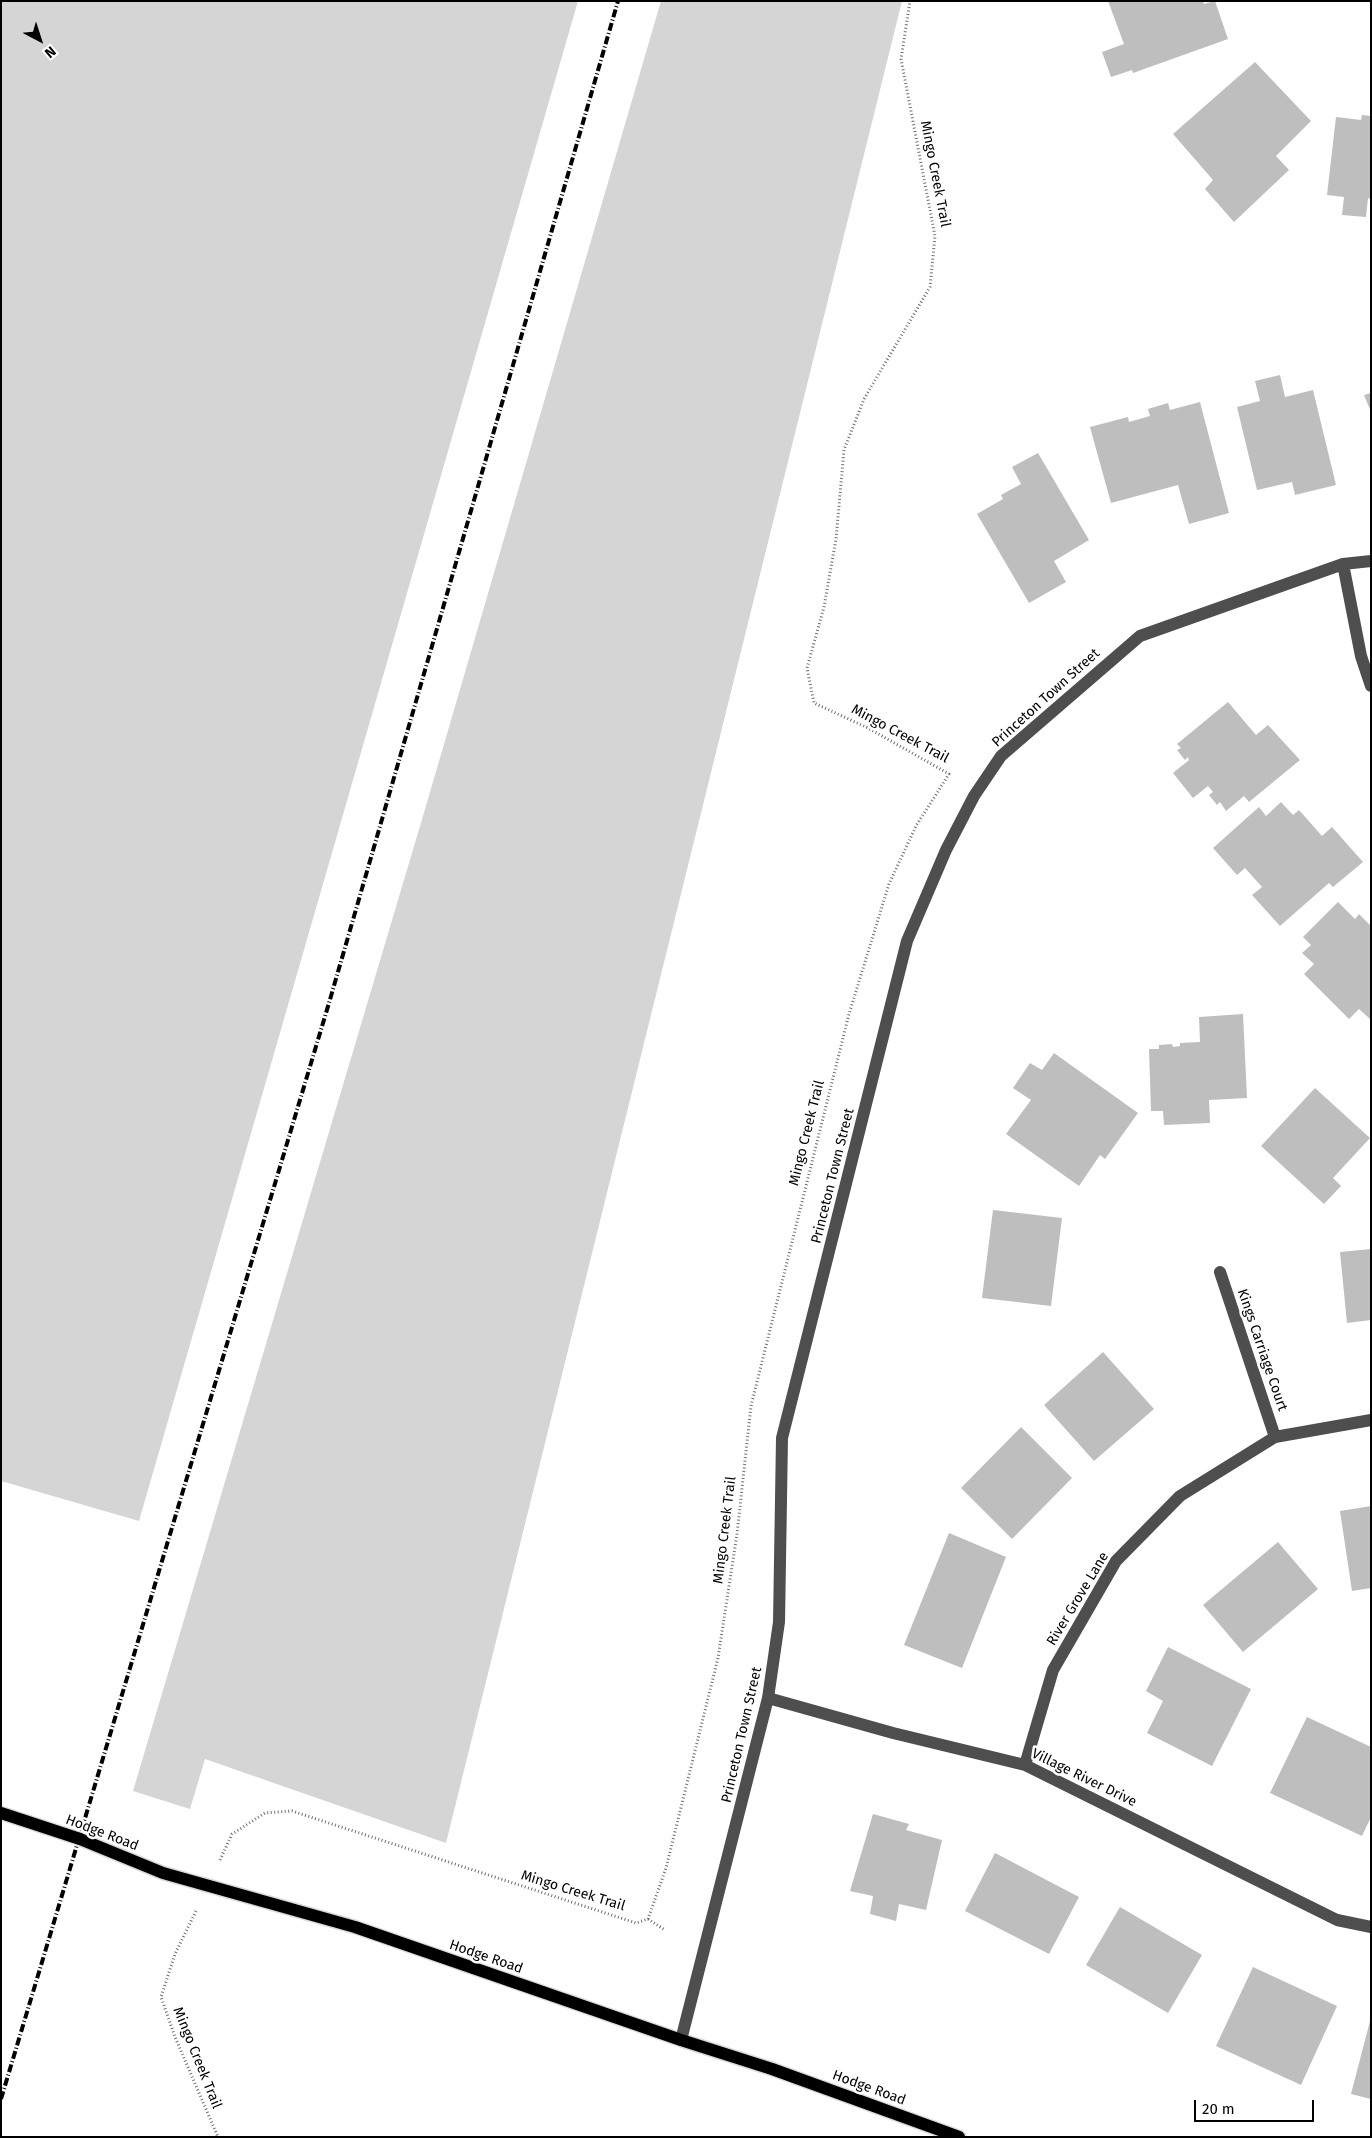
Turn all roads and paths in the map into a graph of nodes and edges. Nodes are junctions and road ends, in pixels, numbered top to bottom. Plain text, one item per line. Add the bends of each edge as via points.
1 (910, 1) edge
2 (1371, 561) edge
3 (1343, 564) junction
4 (1371, 686) edge
5 (1220, 1272) dead end
6 (1371, 1420) edge
7 (1275, 1437) junction
8 (768, 1698) junction
9 (1025, 1765) junction
10 (1, 1813) edge
11 (220, 1860) dead end
12 (199, 1904) dead end
13 (648, 1919) junction
14 (1371, 1927) edge
15 (665, 1930) dead end
16 (681, 2040) junction
17 (218, 2137) edge
18 (959, 2137) edge

1 - 13 path, Mingo Creek Trail via 902,59 935,236 930,287 864,399 844,450 836,539 824,607 807,668 814,703 868,728 949,774 916,826 889,884 847,1023 751,1406 737,1534 718,1658 666,1868
2 - 3 street, Princeton Town Street
3 - 4 street via 1361,656
3 - 8 street, Princeton Town Street via 1140,636 1001,756 974,796 946,850 908,941 782,1438 779,1622
5 - 7 street, Kings Carriage Court
6 - 7 street, River Grove Lane
7 - 9 street, River Grove Lane via 1180,1496 1116,1561 1053,1670
8 - 9 street, Village River Drive
8 - 16 street, Princeton Town Street
9 - 14 street, Village River Drive via 1337,1920
10 - 16 main road, Hodge Road via 80,1839 163,1873 354,1927
11 - 13 path, Mingo Creek Trail via 232,1834 265,1813 292,1811 636,1923
12 - 17 path, Mingo Creek Trail via 175,1954 161,1997
13 - 15 path
16 - 18 main road, Hodge Road via 772,2069

